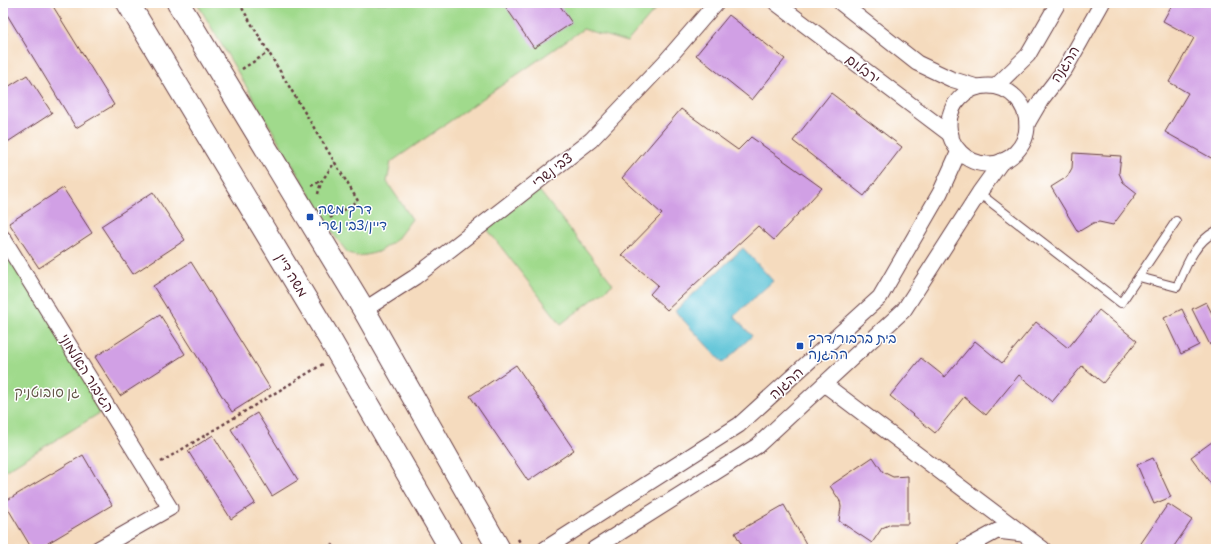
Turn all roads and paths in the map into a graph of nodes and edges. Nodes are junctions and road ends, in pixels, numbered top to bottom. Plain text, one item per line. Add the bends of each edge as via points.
1 (128, 3) edge
2 (178, 3) edge
3 (240, 3) edge
4 (716, 3) edge
5 (776, 3) edge
6 (841, 3) edge
7 (1058, 3) edge
8 (1102, 3) edge
9 (268, 52) junction
10 (236, 72) dead end
11 (996, 86) junction
12 (977, 87) junction
13 (1027, 124) junction
14 (951, 135) junction
15 (959, 151) junction
16 (1002, 161) junction
17 (335, 162) junction
18 (979, 193) junction
19 (318, 198) dead end
20 (325, 208) dead end
21 (1176, 221) dead end
22 (1216, 231) edge
23 (3, 238) edge
24 (1139, 277) junction
25 (364, 310) junction
26 (340, 357) junction
27 (824, 384) junction
28 (147, 471) junction
29 (1023, 534) junction
30 (98, 549) edge
31 (451, 549) edge
32 (499, 549) edge
33 (545, 549) edge
34 (594, 549) edge
35 (964, 549) edge
36 (1043, 549) edge

1 - 26 street, משה דיין
2 - 25 street
3 - 9 path
4 - 25 street, צבי נשרי via 665,62 591,140 415,277
5 - 14 street, ירבלום
6 - 12 street via 917,63 951,80
7 - 11 street via 1028,55
8 - 13 street, ההגנה via 1064,69
9 - 10 path
9 - 17 path
11 - 12 street
11 - 13 street via 1013,94 1020,102
12 - 14 street via 966,92 958,100 950,117
13 - 16 street via 1020,147
14 - 15 street
15 - 16 street via 978,162
15 - 33 street, ההגנה via 940,193 880,297 739,425
16 - 18 street, ההגנה
17 - 19 path via 318,188
17 - 20 path via 358,201 340,212 331,212
18 - 24 lane via 1121,303
18 - 27 street, ההגנה via 904,310
21 - 24 lane
22 - 24 lane via 1191,254 1176,287
23 - 28 street, הגיבור האלמוני
25 - 32 street
26 - 28 path via 322,365
26 - 31 street, משה דיין
27 - 29 street
27 - 34 street, ההגנה via 757,446
28 - 30 street, הגיבור האלמוני via 170,508
29 - 35 street via 997,531
29 - 36 street

